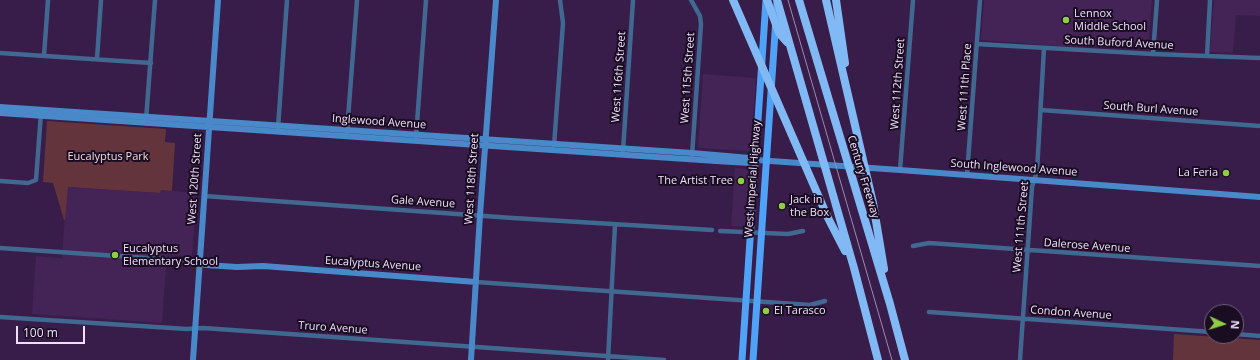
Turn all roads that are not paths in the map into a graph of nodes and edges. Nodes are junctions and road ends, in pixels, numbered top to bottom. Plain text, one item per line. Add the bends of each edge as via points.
1 (48, 0) edge
2 (101, 0) edge
3 (155, 0) edge
4 (218, 0) edge
5 (286, 0) edge
6 (357, 0) edge
7 (426, 0) edge
8 (496, 0) edge
9 (560, 0) edge
10 (633, 0) edge
11 (691, 0) edge
12 (733, 0) edge
13 (767, 0) edge
14 (777, 0) edge
15 (799, 0) edge
16 (826, 0) edge
17 (836, 0) edge
18 (913, 0) edge
19 (980, 0) edge
20 (1157, 0) edge
21 (1210, 0) edge
22 (789, 44) junction
23 (977, 44) junction
24 (1044, 48) junction
25 (0, 53) edge
26 (1153, 54) junction
27 (44, 56) junction
28 (1207, 56) junction
29 (1260, 58) edge
30 (97, 59) junction
31 (151, 63) junction
32 (0, 107) edge
33 (851, 108) junction
34 (1041, 110) junction
35 (0, 113) edge
36 (41, 113) junction
37 (146, 120) junction
38 (209, 124) junction
39 (1260, 126) edge
40 (278, 128) junction
41 (347, 133) junction
42 (416, 138) junction
43 (485, 143) junction
44 (554, 147) junction
45 (623, 152) junction
46 (692, 156) junction
47 (756, 160) junction
48 (766, 161) junction
49 (900, 170) junction
50 (968, 175) junction
51 (1034, 180) junction
52 (0, 182) edge
53 (204, 196) junction
54 (1260, 197) edge
55 (480, 215) junction
56 (615, 224) junction
57 (712, 230) dead end
58 (720, 231) dead end
59 (803, 231) dead end
60 (761, 232) junction
61 (751, 233) junction
62 (913, 246) dead end
63 (0, 248) edge
64 (1028, 250) junction
65 (199, 263) junction
66 (1260, 266) edge
67 (854, 268) junction
68 (476, 282) junction
69 (612, 291) junction
70 (746, 299) junction
71 (756, 301) junction
72 (825, 302) dead end
73 (890, 304) junction
74 (929, 312) dead end
75 (0, 317) edge
76 (1023, 318) junction
77 (195, 329) junction
78 (1204, 331) edge
79 (1244, 335) edge
80 (1260, 336) edge
81 (472, 347) junction
82 (608, 358) edge
83 (193, 360) edge
84 (471, 360) edge
85 (664, 360) edge
86 (742, 360) edge
87 (752, 360) edge
88 (878, 360) edge
89 (905, 360) edge
90 (1020, 360) edge

1 - 27 street
2 - 30 street
3 - 31 street
4 - 38 main road, West 120th Street
5 - 40 street
6 - 41 street
7 - 42 street
8 - 43 main road, West 118th Street
9 - 44 street via 562,23
10 - 45 street, West 116th Street
11 - 46 street, West 115th Street via 700,16 701,24
12 - 67 highway via 828,218
13 - 22 highway via 779,33
13 - 47 main road, West Imperial Highway
14 - 22 highway
14 - 48 main road, West Imperial Highway
15 - 73 highway, Century Freeway
16 - 33 highway
17 - 33 highway
18 - 49 street, West 112th Street
19 - 23 street, West 111th Place
20 - 26 street
21 - 28 street
22 - 67 highway
23 - 24 street, South Buford Avenue
23 - 50 street, West 111th Place
24 - 26 street, South Buford Avenue
24 - 34 street, West 111th Street
25 - 27 street
26 - 28 street, South Buford Avenue
27 - 30 street
28 - 29 street, South Buford Avenue
30 - 31 street
31 - 37 street
32 - 36 main road, Inglewood Avenue
33 - 73 highway via 870,190
34 - 39 street, South Burl Avenue
34 - 51 street, West 111th Street via 1037,171
35 - 36 main road, Inglewood Avenue
36 - 37 main road, Inglewood Avenue
36 - 52 street via 36,180 28,183
37 - 38 main road, Inglewood Avenue
38 - 40 main road, Inglewood Avenue
38 - 53 main road, West 120th Street
40 - 41 main road, Inglewood Avenue
41 - 42 main road, Inglewood Avenue
42 - 43 main road, Inglewood Avenue
43 - 44 main road, Inglewood Avenue
43 - 55 main road, West 118th Street
44 - 45 main road, Inglewood Avenue
45 - 46 main road, Inglewood Avenue
46 - 47 main road, Inglewood Avenue via 749,163
47 - 48 main road, Inglewood Avenue
47 - 61 main road, West Imperial Highway
48 - 49 main road, South Inglewood Avenue
48 - 60 main road, West Imperial Highway
49 - 50 main road, South Inglewood Avenue
50 - 51 main road, South Inglewood Avenue
51 - 54 main road, South Inglewood Avenue
51 - 64 street, West 111th Street
53 - 55 street, Gale Avenue
53 - 65 main road, West 120th Street
55 - 56 street, Gale Avenue
55 - 68 main road, West 118th Street
56 - 57 street, Gale Avenue
56 - 69 street
58 - 61 street
59 - 60 street via 788,234
60 - 61 street
60 - 71 main road, West Imperial Highway
61 - 70 main road, West Imperial Highway
62 - 64 street, Dalerose Avenue via 929,243
63 - 65 street, Eucalyptus Avenue
64 - 66 street, Dalerose Avenue
64 - 76 street, West 111th Street
65 - 68 main road, Eucalyptus Avenue
65 - 77 main road, West 120th Street
67 - 88 highway
68 - 69 street, Eucalyptus Avenue
68 - 81 main road, West 118th Street
69 - 70 street, Eucalyptus Avenue
69 - 82 street
70 - 71 street
70 - 86 main road, West Imperial Highway
71 - 72 street via 810,305
71 - 87 main road, West Imperial Highway
73 - 89 highway, Century Freeway
74 - 76 street, Condon Avenue
75 - 77 street, Truro Avenue
76 - 78 street, Condon Avenue
76 - 90 street, West 111th Street
77 - 81 street, Truro Avenue
77 - 83 main road, West 120th Street
79 - 80 street
81 - 82 street, Truro Avenue
81 - 84 main road, West 118th Street
82 - 85 street, Truro Avenue

